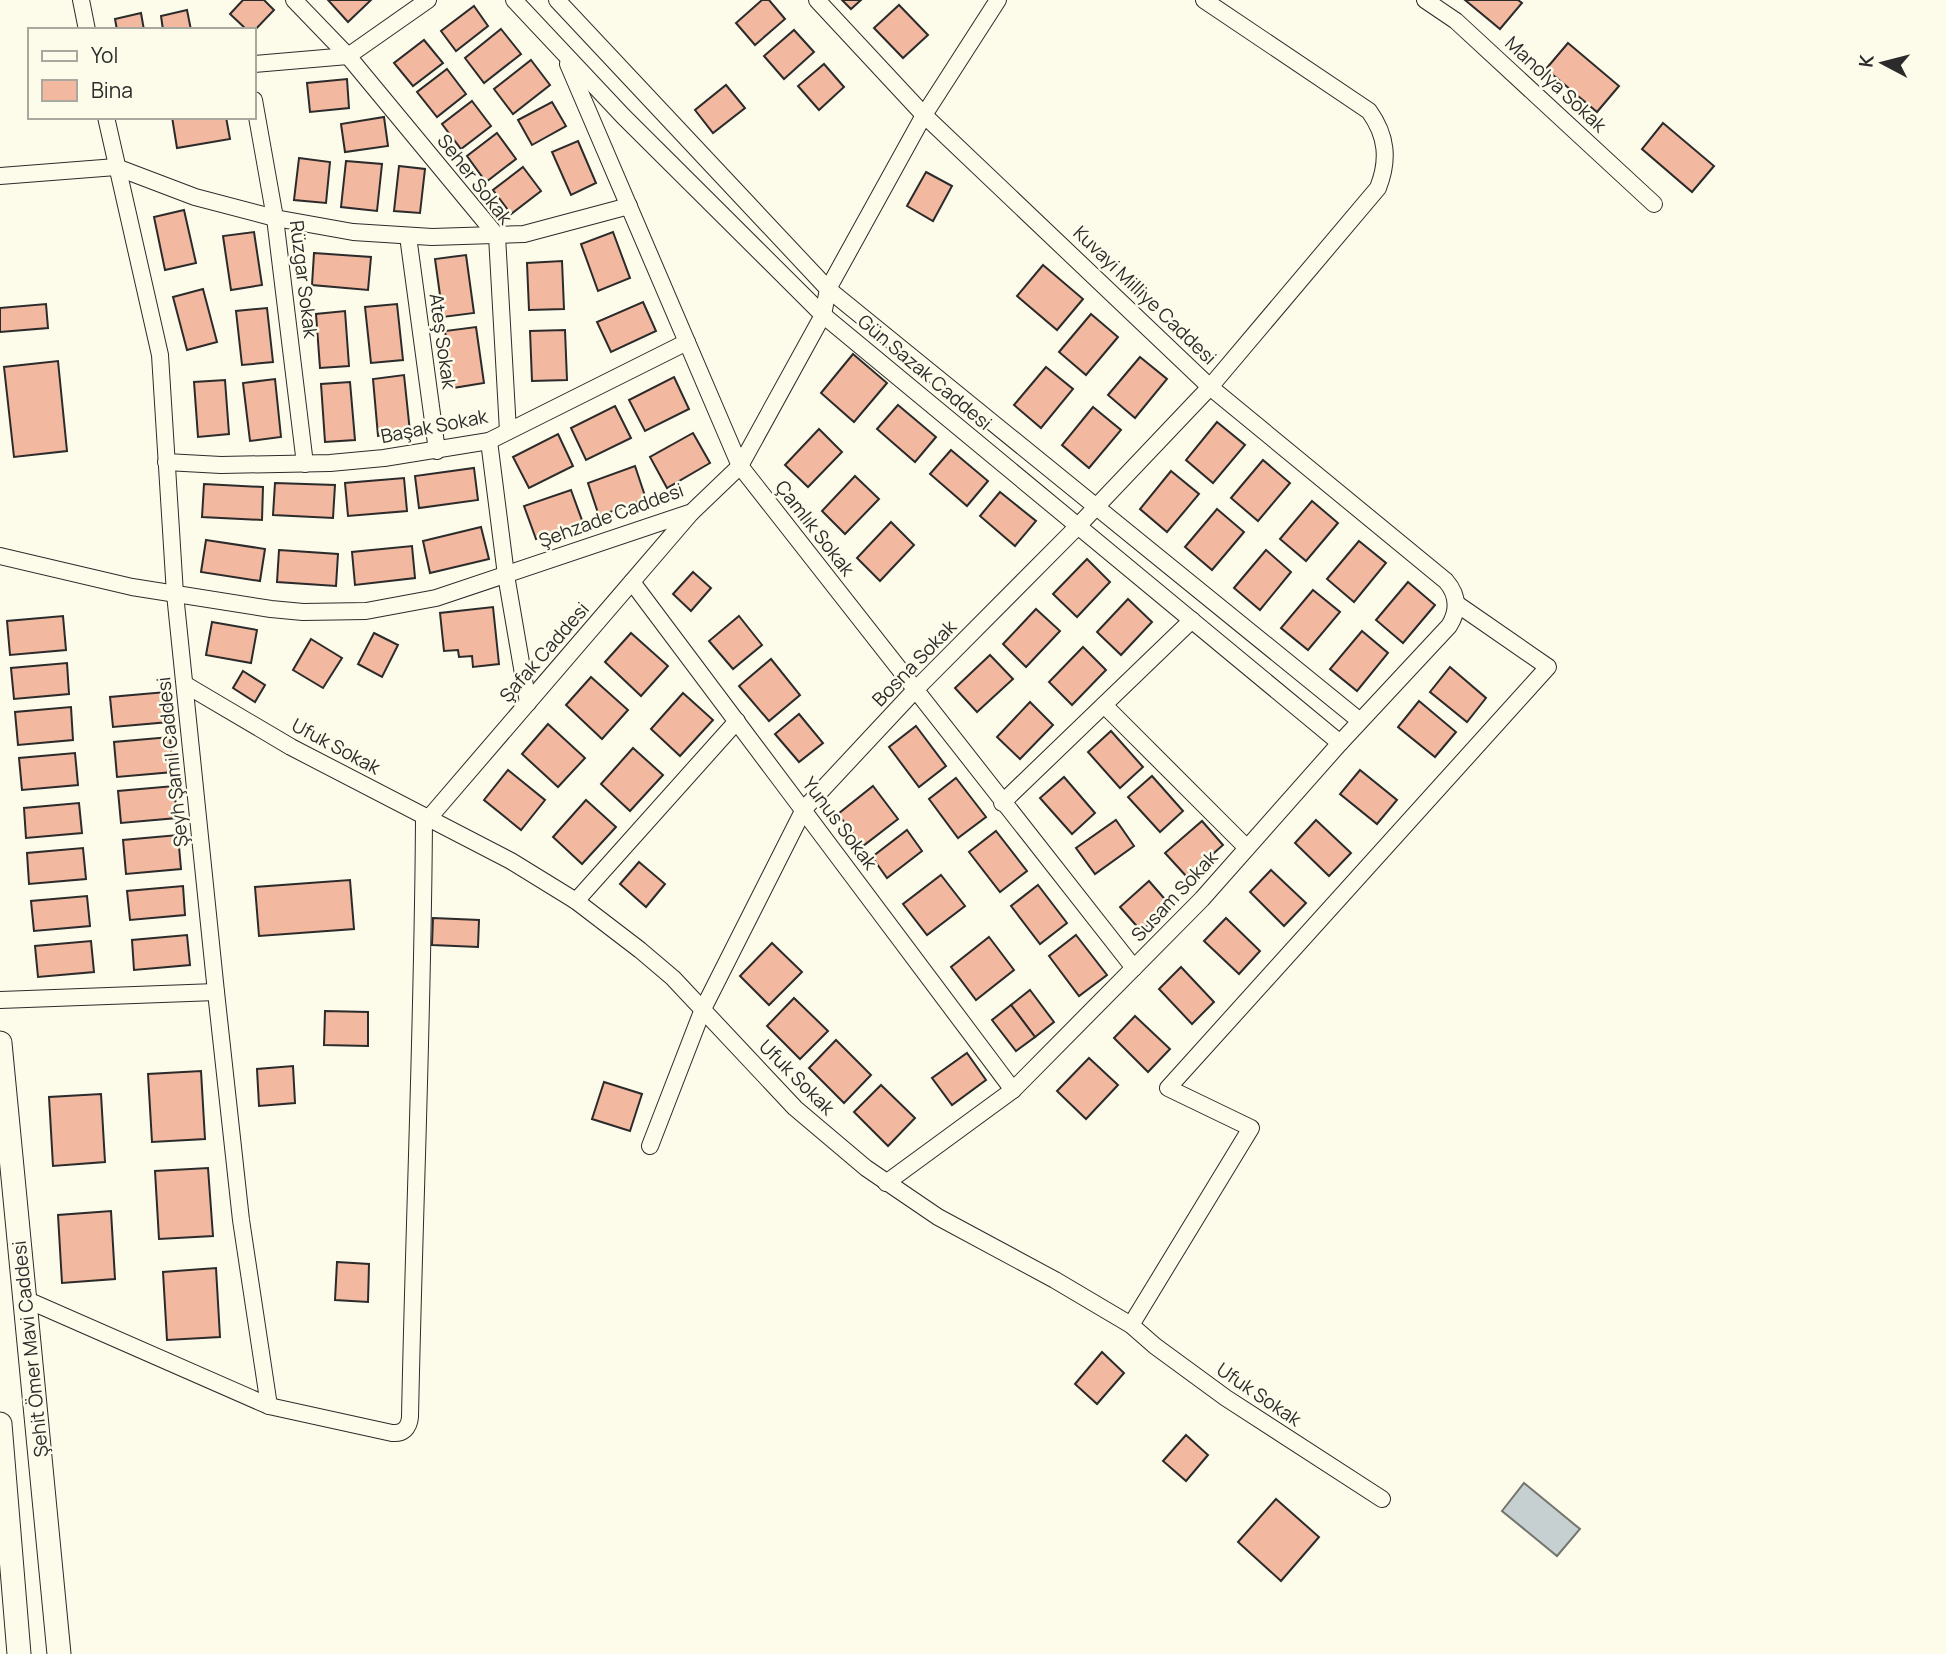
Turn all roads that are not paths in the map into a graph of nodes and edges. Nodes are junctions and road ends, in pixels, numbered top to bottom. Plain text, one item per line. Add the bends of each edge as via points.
1 (81, 0) edge
2 (294, 0) edge
3 (428, 0) edge
4 (514, 0) edge
5 (557, 0) edge
6 (817, 0) edge
7 (998, 0) edge
8 (1204, 0) edge
9 (1425, 0) edge
10 (87, 28) edge
11 (564, 54) junction
12 (348, 56) junction
13 (256, 64) edge
14 (256, 111) edge
15 (925, 115) junction
16 (106, 119) edge
17 (116, 167) junction
18 (0, 176) edge
19 (1654, 204) dead end
20 (629, 206) junction
21 (275, 218) junction
22 (408, 236) junction
23 (497, 236) junction
24 (828, 289) junction
25 (823, 315) junction
26 (687, 342) junction
27 (1210, 387) junction
28 (508, 431) junction
29 (489, 441) junction
30 (437, 451) junction
31 (166, 462) junction
32 (305, 464) junction
33 (740, 466) junction
34 (1096, 506) junction
35 (692, 512) junction
36 (1078, 526) junction
37 (0, 556) edge
38 (506, 575) junction
39 (632, 582) junction
40 (175, 594) junction
41 (1457, 604) junction
42 (1192, 620) junction
43 (186, 685) junction
44 (916, 690) junction
45 (528, 703) junction
46 (1104, 705) junction
47 (737, 721) junction
48 (1360, 721) junction
49 (1340, 743) junction
50 (1002, 803) junction
51 (804, 809) junction
52 (426, 818) junction
53 (1247, 848) junction
54 (576, 901) junction
55 (1134, 968) junction
56 (216, 992) junction
57 (0, 1000) edge
58 (703, 1009) junction
59 (0, 1043) edge
60 (1013, 1090) junction
61 (650, 1146) dead end
62 (886, 1182) junction
63 (25, 1299) junction
64 (1131, 1325) junction
65 (269, 1406) junction
66 (0, 1424) edge
67 (1382, 1499) dead end
68 (19, 1654) edge
69 (60, 1654) edge

1 - 10 street
2 - 12 street, Seher Sokak
3 - 12 street
4 - 11 street, Gün Sazak Caddesi
5 - 24 street, Gün Sazak Caddesi
6 - 15 street, Kuvayi Milliye Caddesi
7 - 15 street, Şehzade Caddesi
8 - 27 street, Bosna Sokak via 1370,111 1386,153 1382,177 1371,198
9 - 19 street, Manolya Sokak via 1456,21
11 - 20 street, Çamlık Sokak
11 - 25 street, Gün Sazak Caddesi
12 - 13 street
12 - 23 street, Seher Sokak
14 - 21 street, Rüzgar Sokak
15 - 24 street, Şehzade Caddesi
15 - 27 street, Kuvayi Milliye Caddesi
16 - 17 street, Şeyh Şamil Caddesi
17 - 18 street
17 - 21 street via 195,197
17 - 31 street, Şeyh Şamil Caddesi via 160,355
20 - 23 street via 524,234
20 - 26 street, Çamlık Sokak
21 - 22 street
21 - 32 street, Rüzgar Sokak
22 - 23 street
22 - 30 street, Ateş Sokak
23 - 28 street, Seher Sokak
24 - 25 street, Şehzade Caddesi
24 - 34 street, Gün Sazak Caddesi
25 - 33 street, Şehzade Caddesi
25 - 36 street, Gün Sazak Caddesi
26 - 28 street, Başak Sokak
26 - 33 street, Çamlık Sokak
27 - 34 street, Bosna Sokak
27 - 41 street, Kuvayi Milliye Caddesi via 1446,581
28 - 29 street, Başak Sokak
29 - 30 street, Başak Sokak
29 - 38 street
30 - 32 street, Başak Sokak
31 - 32 street, Başak Sokak
31 - 40 street, Şeyh Şamil Caddesi
33 - 35 street, Şehzade Caddesi
33 - 44 street, Çamlık Sokak
34 - 36 street, Bosna Sokak
34 - 48 street, Gün Sazak Caddesi
35 - 38 street, Şehzade Caddesi
35 - 39 street, Şafak Caddesi
36 - 42 street, Gün Sazak Caddesi
36 - 44 street, Bosna Sokak
37 - 40 street, Şehzade Caddesi
38 - 40 street, Şehzade Caddesi via 436,598 366,611 303,612
38 - 45 street
39 - 45 street, Şafak Caddesi
39 - 47 street, Yunus Sokak
40 - 43 street, Şeyh Şamil Caddesi
41 - 48 street, Susam Sokak via 1449,626
41 - 64 street via 1548,667 1168,1088 1251,1128
42 - 46 street
42 - 49 street, Gün Sazak Caddesi
43 - 52 street, Ufuk Sokak
43 - 56 street, Şeyh Şamil Caddesi
44 - 50 street, Çamlık Sokak
44 - 51 street, Bosna Sokak
45 - 52 street, Şafak Caddesi
46 - 50 street
46 - 53 street
47 - 51 street, Yunus Sokak
47 - 54 street
48 - 49 street, Susam Sokak
49 - 53 street, Susam Sokak
50 - 55 street, Çamlık Sokak
51 - 58 street, Bosna Sokak
51 - 60 street, Yunus Sokak
52 - 54 street, Ufuk Sokak
52 - 65 street via 410,1422 404,1431 391,1433
53 - 55 street, Susam Sokak
54 - 58 street, Ufuk Sokak via 640,950
55 - 60 street, Susam Sokak
56 - 57 street
56 - 65 street, Şeyh Şamil Caddesi via 241,1220
58 - 61 street, Bosna Sokak
58 - 62 street, Ufuk Sokak via 796,1108
59 - 63 main road, Şehit Ömer Mavi Caddesi
60 - 62 street, Susam Sokak
62 - 64 street, Ufuk Sokak via 938,1217
63 - 65 street
63 - 69 main road, Şehit Ömer Mavi Caddesi
64 - 67 street, Ufuk Sokak via 1226,1398
66 - 68 main road, Şehit Ömer Mavi Caddesi

